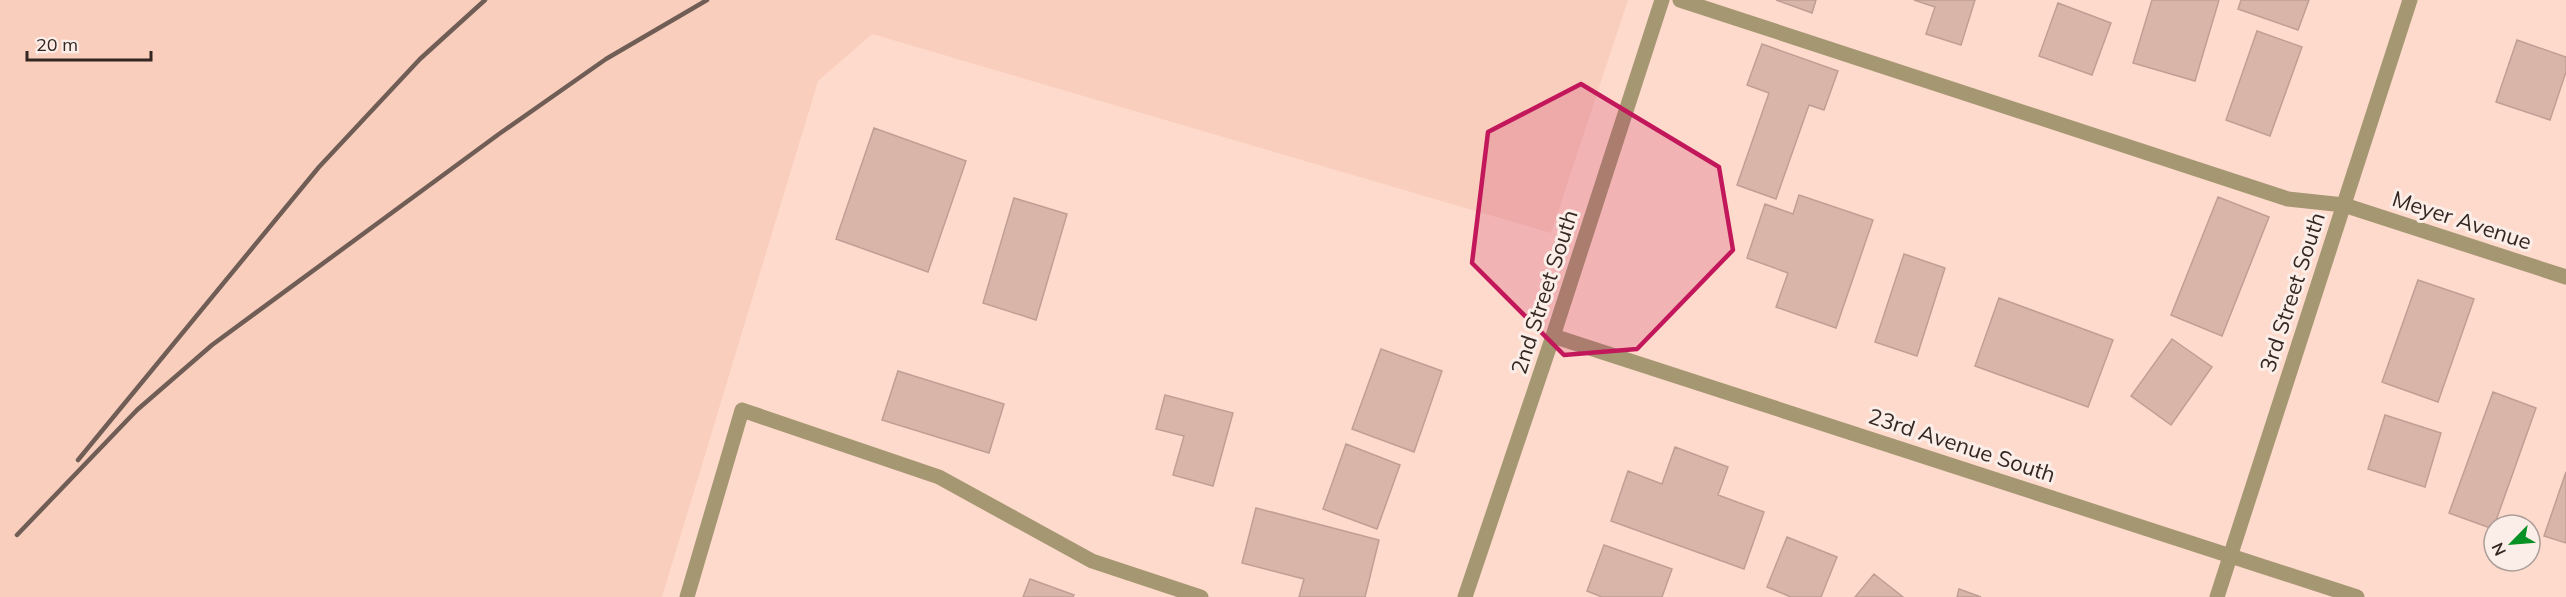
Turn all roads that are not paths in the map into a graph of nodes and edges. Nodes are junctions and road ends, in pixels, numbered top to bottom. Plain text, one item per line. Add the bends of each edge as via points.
1 (1662, 0) edge
2 (1680, 0) edge
3 (2410, 0) edge
4 (2344, 205) junction
5 (2566, 277) edge
6 (1553, 336) junction
7 (2231, 556) junction
8 (687, 597) edge
9 (1201, 597) edge
10 (1465, 597) edge
11 (2217, 597) edge
12 (2357, 597) edge

1 - 6 street, 2nd Street South
2 - 4 street, Meyer Avenue via 2288,199
3 - 4 street, 3rd Street South
4 - 5 street, Meyer Avenue
4 - 7 street, 3rd Street South
6 - 7 street, 23rd Avenue South
6 - 10 street, 2nd Street South
7 - 11 street, 3rd Street South
7 - 12 street, 23rd Avenue South
8 - 9 street via 742,410 939,477 1092,561

